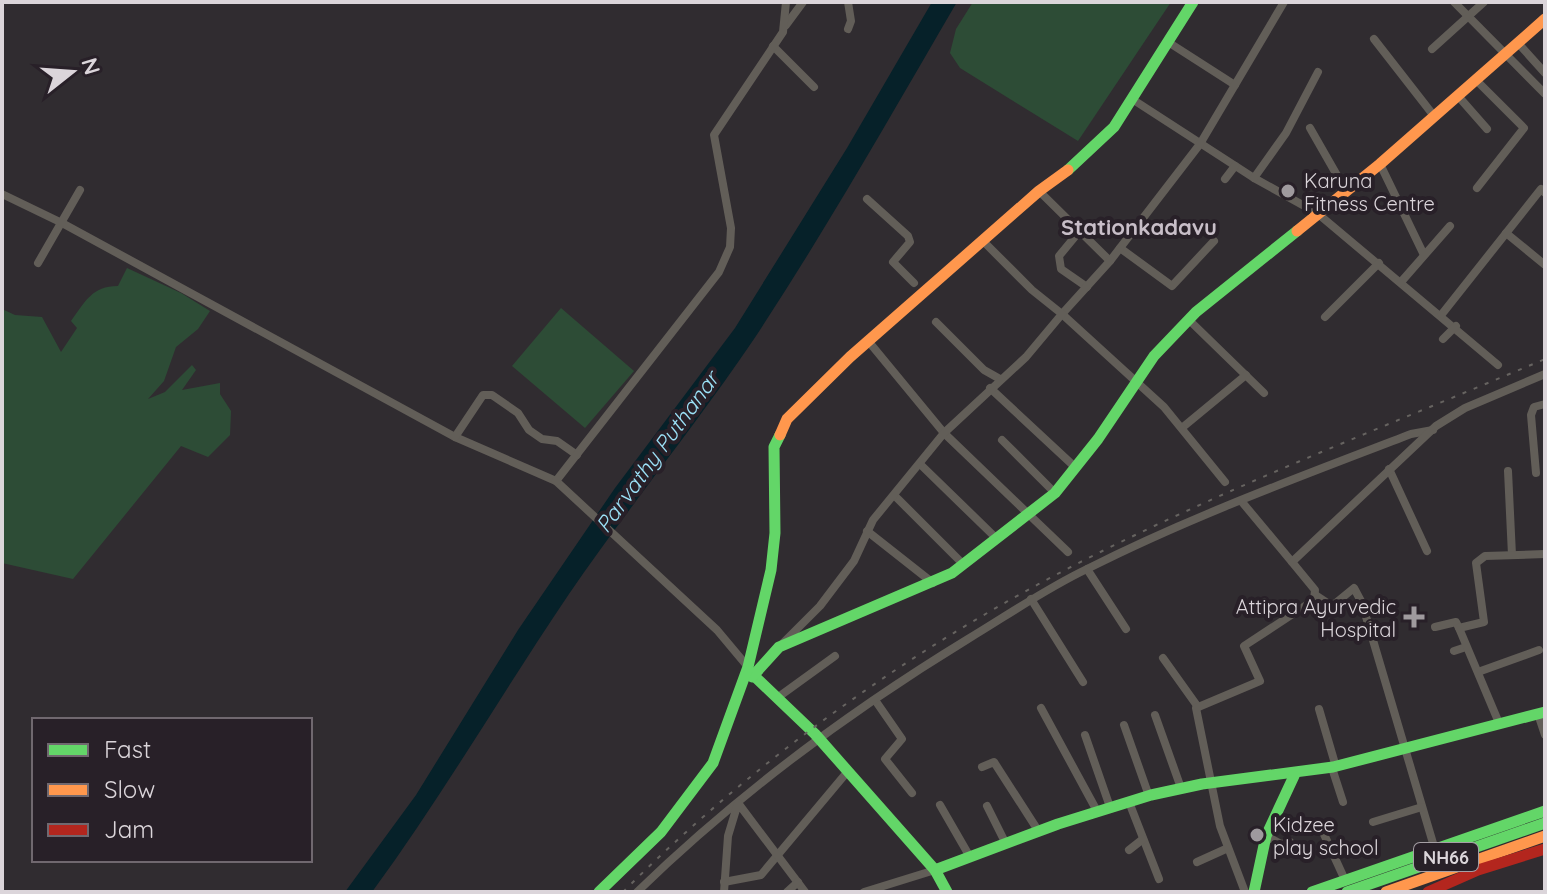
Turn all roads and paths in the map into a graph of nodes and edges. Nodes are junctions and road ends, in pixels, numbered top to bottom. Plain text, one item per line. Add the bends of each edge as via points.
1 (786, 2) edge
2 (803, 2) edge
3 (848, 2) edge
4 (1193, 2) edge
5 (1284, 2) edge
6 (1454, 2) edge
7 (1484, 2) edge
8 (1469, 17) junction
9 (1545, 19) edge
10 (786, 25) junction
11 (848, 29) dead end
12 (1374, 39) dead end
13 (1168, 42) junction
14 (1518, 43) junction
15 (773, 46) junction
16 (1432, 49) dead end
17 (1505, 54) junction
18 (1318, 72) dead end
19 (1545, 73) edge
20 (1476, 80) junction
21 (1235, 85) junction
22 (814, 87) dead end
23 (1545, 94) edge
24 (1458, 96) junction
25 (1132, 99) junction
26 (1434, 116) junction
27 (1310, 128) dead end
28 (1487, 129) dead end
29 (1200, 144) junction
30 (1380, 164) junction
31 (1235, 166) junction
32 (1254, 178) junction
33 (1225, 179) dead end
34 (1477, 188) dead end
35 (80, 190) dead end
36 (1039, 191) junction
37 (1346, 191) junction
38 (1545, 193) edge
39 (2, 194) edge
40 (867, 199) dead end
41 (1317, 213) junction
42 (62, 223) junction
43 (1450, 226) dead end
44 (1078, 233) junction
45 (1506, 233) junction
46 (982, 240) junction
47 (1214, 241) dead end
48 (1120, 248) junction
49 (1423, 253) junction
50 (1110, 261) junction
51 (38, 263) dead end
52 (1379, 263) junction
53 (1545, 265) edge
54 (1401, 282) junction
55 (914, 283) dead end
56 (1087, 287) junction
57 (1062, 314) junction
58 (1442, 314) junction
59 (1325, 317) dead end
60 (1189, 320) junction
61 (936, 322) dead end
62 (1456, 326) junction
63 (1443, 339) dead end
64 (869, 342) junction
65 (1498, 365) dead end
66 (1545, 374) edge
67 (1246, 375) junction
68 (1000, 379) junction
69 (1137, 381) junction
70 (990, 388) junction
71 (1264, 393) dead end
72 (1545, 404) edge
73 (1183, 427) junction
74 (1433, 430) junction
75 (944, 433) junction
76 (455, 437) junction
77 (1002, 440) dead end
78 (577, 455) junction
79 (921, 465) junction
80 (1076, 468) junction
81 (1389, 469) junction
82 (1508, 471) dead end
83 (1536, 473) dead end
84 (556, 481) junction
85 (1225, 482) dead end
86 (1055, 493) junction
87 (895, 496) junction
88 (1242, 502) junction
89 (1028, 513) junction
90 (867, 531) junction
91 (996, 538) junction
92 (1427, 551) dead end
93 (1068, 552) dead end
94 (1545, 554) edge
95 (1512, 555) junction
96 (1292, 562) junction
97 (963, 564) junction
98 (1087, 569) junction
99 (933, 583) junction
100 (1317, 596) junction
101 (1031, 599) junction
102 (1435, 627) dead end
103 (1459, 628) junction
104 (1126, 629) dead end
105 (779, 647) junction
106 (1466, 647) junction
107 (1539, 650) dead end
108 (1454, 651) dead end
109 (835, 656) dead end
110 (1163, 658) dead end
111 (750, 672) junction
112 (1478, 672) junction
113 (1083, 682) dead end
114 (777, 698) junction
115 (875, 700) junction
116 (1198, 707) junction
117 (1041, 708) dead end
118 (1319, 709) dead end
119 (1542, 713) edge
120 (1155, 715) dead end
121 (1499, 723) junction
122 (1124, 725) dead end
123 (1085, 735) dead end
124 (1545, 735) edge
125 (819, 738) junction
126 (1403, 748) junction
127 (982, 767) dead end
128 (1334, 767) junction
129 (848, 771) junction
130 (1294, 776) junction
131 (1210, 782) junction
132 (1181, 788) junction
133 (912, 793) dead end
134 (1149, 796) junction
135 (1129, 802) junction
136 (1343, 802) dead end
137 (738, 803) junction
138 (940, 805) dead end
139 (987, 806) dead end
140 (1422, 807) junction
141 (1103, 809) junction
142 (1545, 811) edge
143 (1373, 822) dead end
144 (1545, 823) edge
145 (1322, 830) dead end
146 (1039, 832) junction
147 (1266, 836) junction
148 (1545, 836) edge
149 (1143, 839) junction
150 (1290, 842) dead end
151 (1006, 844) junction
152 (1228, 848) junction
153 (1545, 849) edge
154 (1129, 850) dead end
155 (1435, 850) junction
156 (779, 856) junction
157 (970, 857) junction
158 (1197, 862) dead end
159 (935, 870) junction
160 (1159, 879) dead end
161 (798, 882) junction
162 (1346, 886) edge
163 (724, 887) edge
164 (1445, 889) edge
165 (641, 891) edge
166 (599, 892) edge
167 (787, 892) edge
168 (805, 892) edge
169 (864, 892) edge
170 (947, 892) edge
171 (1245, 892) edge
172 (1254, 892) edge
173 (1312, 892) edge
174 (1386, 892) edge
175 (1428, 892) edge

1 - 10 street
2 - 10 street
3 - 11 street
4 - 13 main road
5 - 21 street
6 - 8 street
7 - 8 street
8 - 16 street
8 - 17 street
9 - 14 main road
10 - 15 street
12 - 26 street
13 - 21 street
13 - 25 main road
14 - 17 main road
14 - 19 street
15 - 22 street
15 - 78 street via 714,135 731,228 725,260
17 - 20 main road
17 - 23 street
18 - 32 street via 1286,133
20 - 24 main road
20 - 34 street via 1524,128
21 - 29 street
24 - 26 main road
24 - 28 street
25 - 29 street
25 - 36 main road via 1081,161
26 - 30 main road
27 - 37 street
29 - 31 street
29 - 48 street
30 - 37 main road
30 - 49 street
31 - 32 street
31 - 33 street
32 - 41 street
35 - 42 street
36 - 44 street
36 - 46 main road
37 - 41 main road
38 - 45 street via 1541,189
39 - 42 street
40 - 55 street via 908,236 910,242 893,262
41 - 52 street
41 - 60 main road
42 - 51 street
42 - 76 street
43 - 49 street
44 - 50 street
44 - 56 street via 1059,256 1061,269
45 - 53 street
45 - 58 street
46 - 57 street
46 - 64 main road
47 - 48 street via 1172,286
48 - 50 street
49 - 54 street
50 - 56 street
52 - 54 street
52 - 59 street
54 - 58 street
56 - 57 street
57 - 68 street
57 - 69 street
58 - 62 street
60 - 67 street
60 - 69 main road
61 - 68 street
62 - 63 street
62 - 65 street
64 - 75 street
64 - 111 main road via 795,409 779,432 774,447 771,570
66 - 74 street via 1465,408
67 - 71 street
67 - 73 street
68 - 70 street
69 - 73 street
69 - 80 main road
70 - 75 street
70 - 80 street
72 - 83 street via 1534,407 1531,415
73 - 85 street
74 - 81 street
74 - 88 street via 1411,434
75 - 79 street
75 - 89 street
76 - 78 street via 483,395 492,395 518,413 529,430
76 - 84 street
77 - 86 street
78 - 84 street
79 - 87 street
79 - 91 street
80 - 86 main road
81 - 92 street
81 - 96 street
82 - 95 street
84 - 111 street via 717,630
86 - 89 main road
87 - 90 street
87 - 97 street
88 - 96 street
88 - 98 street
89 - 91 main road
89 - 93 street
90 - 99 street
90 - 105 street via 854,561 820,606
91 - 97 main road
94 - 95 street
95 - 103 street via 1477,560 1484,622
96 - 100 street
97 - 99 main road
98 - 101 street
98 - 104 street
99 - 105 main road
100 - 116 street via 1244,646 1258,683
100 - 126 street via 1332,606 1354,588
101 - 113 street
101 - 115 street
102 - 103 street via 1456,622
103 - 106 street
105 - 111 main road
106 - 108 street
106 - 112 street
107 - 112 street
109 - 114 street
110 - 116 street
111 - 114 main road
111 - 166 main road via 713,763 661,832
112 - 121 street
114 - 125 main road
115 - 125 street
115 - 133 street via 902,739 885,759
116 - 131 street
117 - 141 street
118 - 128 street
119 - 121 main road
119 - 124 street
120 - 132 street
121 - 126 main road
122 - 134 street
123 - 141 street
125 - 129 main road
125 - 137 street
126 - 128 main road
126 - 140 street
127 - 146 street via 994,762
128 - 130 main road
128 - 136 street
129 - 156 street
129 - 159 main road
130 - 131 main road
130 - 147 main road
131 - 132 main road
131 - 152 street
132 - 134 main road
134 - 135 main road
135 - 141 main road
135 - 149 street
137 - 156 street
137 - 163 street via 728,836
137 - 165 street
138 - 157 street
139 - 151 street
140 - 143 street
140 - 155 street
141 - 146 main road
142 - 155 main road
144 - 162 main road, NH66
145 - 162 street
146 - 151 main road
147 - 150 street via 1281,844
147 - 172 main road
148 - 174 main road, NH66
149 - 154 street
149 - 160 street
151 - 157 main road
152 - 158 street
152 - 171 street
153 - 164 main road via 1478,870
155 - 162 main road
156 - 161 street
156 - 163 street via 758,877
157 - 159 main road
159 - 169 street
159 - 170 main road
161 - 167 street
161 - 168 street
162 - 173 main road
164 - 175 main road

